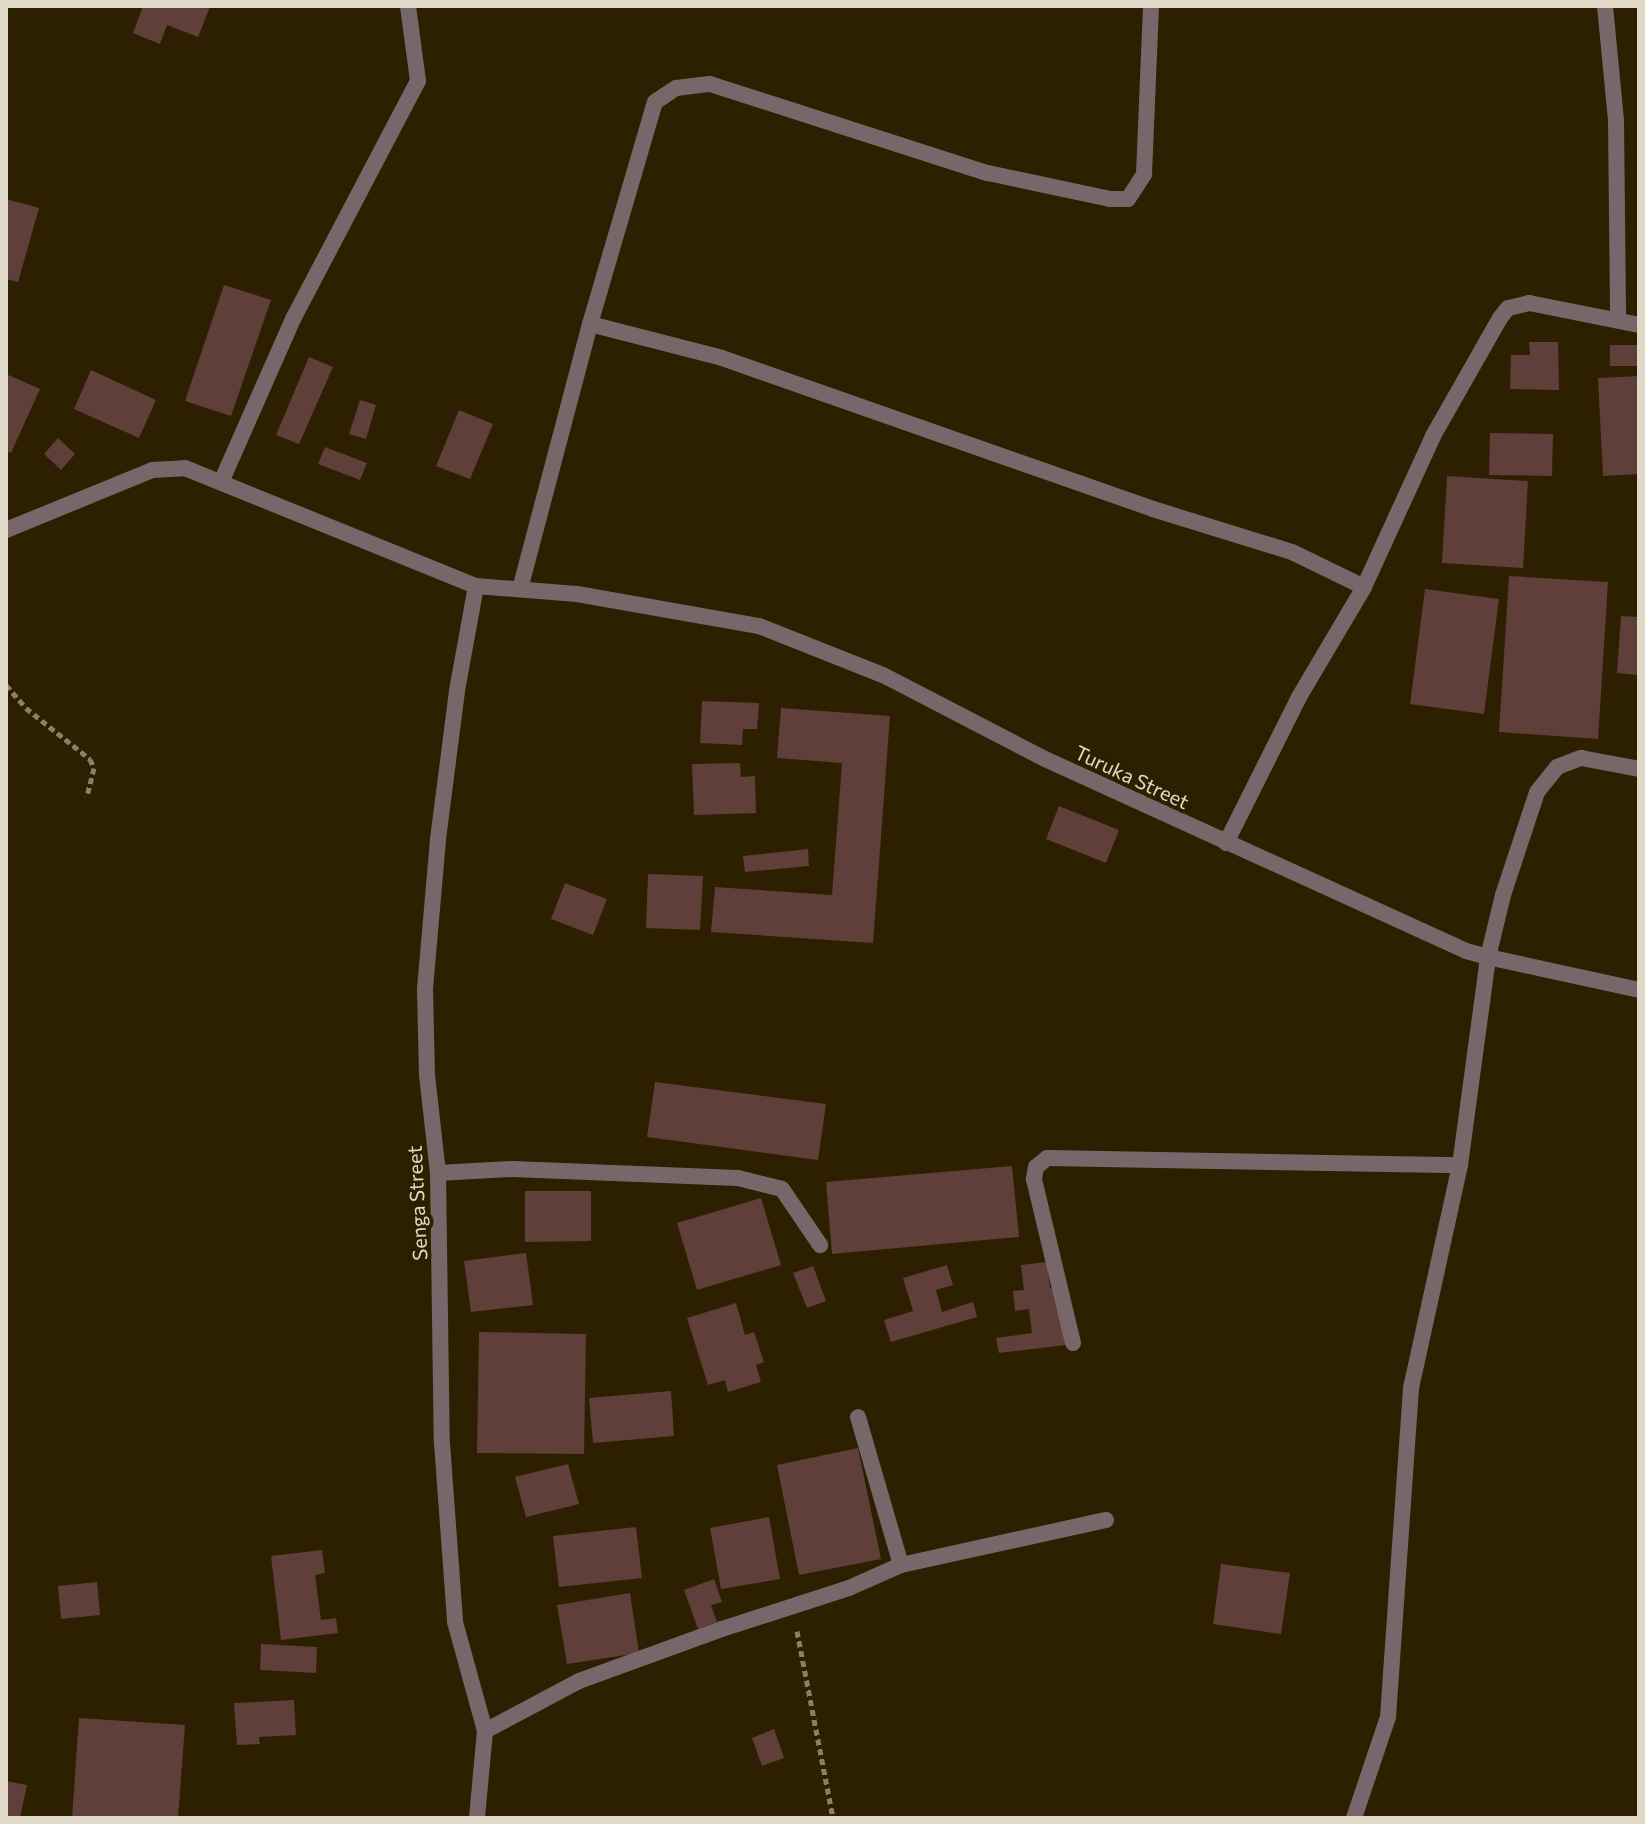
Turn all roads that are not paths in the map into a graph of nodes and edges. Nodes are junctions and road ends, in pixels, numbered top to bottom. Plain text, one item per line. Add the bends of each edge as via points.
1 (408, 6) edge
2 (1151, 6) edge
3 (1605, 6) edge
4 (1618, 319) junction
5 (590, 324) junction
6 (1639, 325) edge
7 (222, 480) junction
8 (6, 530) edge
9 (476, 586) junction
10 (1364, 587) junction
11 (520, 589) junction
12 (1639, 769) edge
13 (1226, 843) junction
14 (1488, 957) junction
15 (1639, 990) edge
16 (1460, 1165) junction
17 (438, 1173) junction
18 (820, 1245) dead end
19 (1073, 1343) dead end
20 (858, 1417) dead end
21 (1106, 1520) dead end
22 (901, 1565) junction
23 (485, 1731) junction
24 (477, 1818) edge
25 (1354, 1818) edge

1 - 7 street via 418,81 293,319
2 - 5 street via 1144,174 1128,199 988,173 710,84 676,88 655,102
3 - 4 street via 1616,120
4 - 6 street
4 - 10 street via 1529,303 1508,308 1433,436
5 - 10 street via 722,358 1153,509 1292,552
5 - 11 street
7 - 8 street, Turuka Street via 185,468 152,470
7 - 9 street, Turuka Street
9 - 11 street, Turuka Street
9 - 17 street, Senga Street via 438,840 425,989 427,1075
10 - 13 street via 1299,697
11 - 13 street, Turuka Street via 592,596 759,626 797,639 883,675 1045,759
12 - 14 street via 1581,758 1557,767 1537,792
13 - 14 street, Turuka Street
14 - 15 street, Turuka Street
14 - 16 street
16 - 19 street via 1047,1158 1036,1167 1034,1179
16 - 25 street via 1411,1388 1388,1717
17 - 18 street via 513,1169 738,1178 782,1189
17 - 23 street, Senga Street via 442,1443 455,1622
20 - 22 street
21 - 22 street
22 - 23 street via 849,1588 579,1681
23 - 24 street, Senga Street

